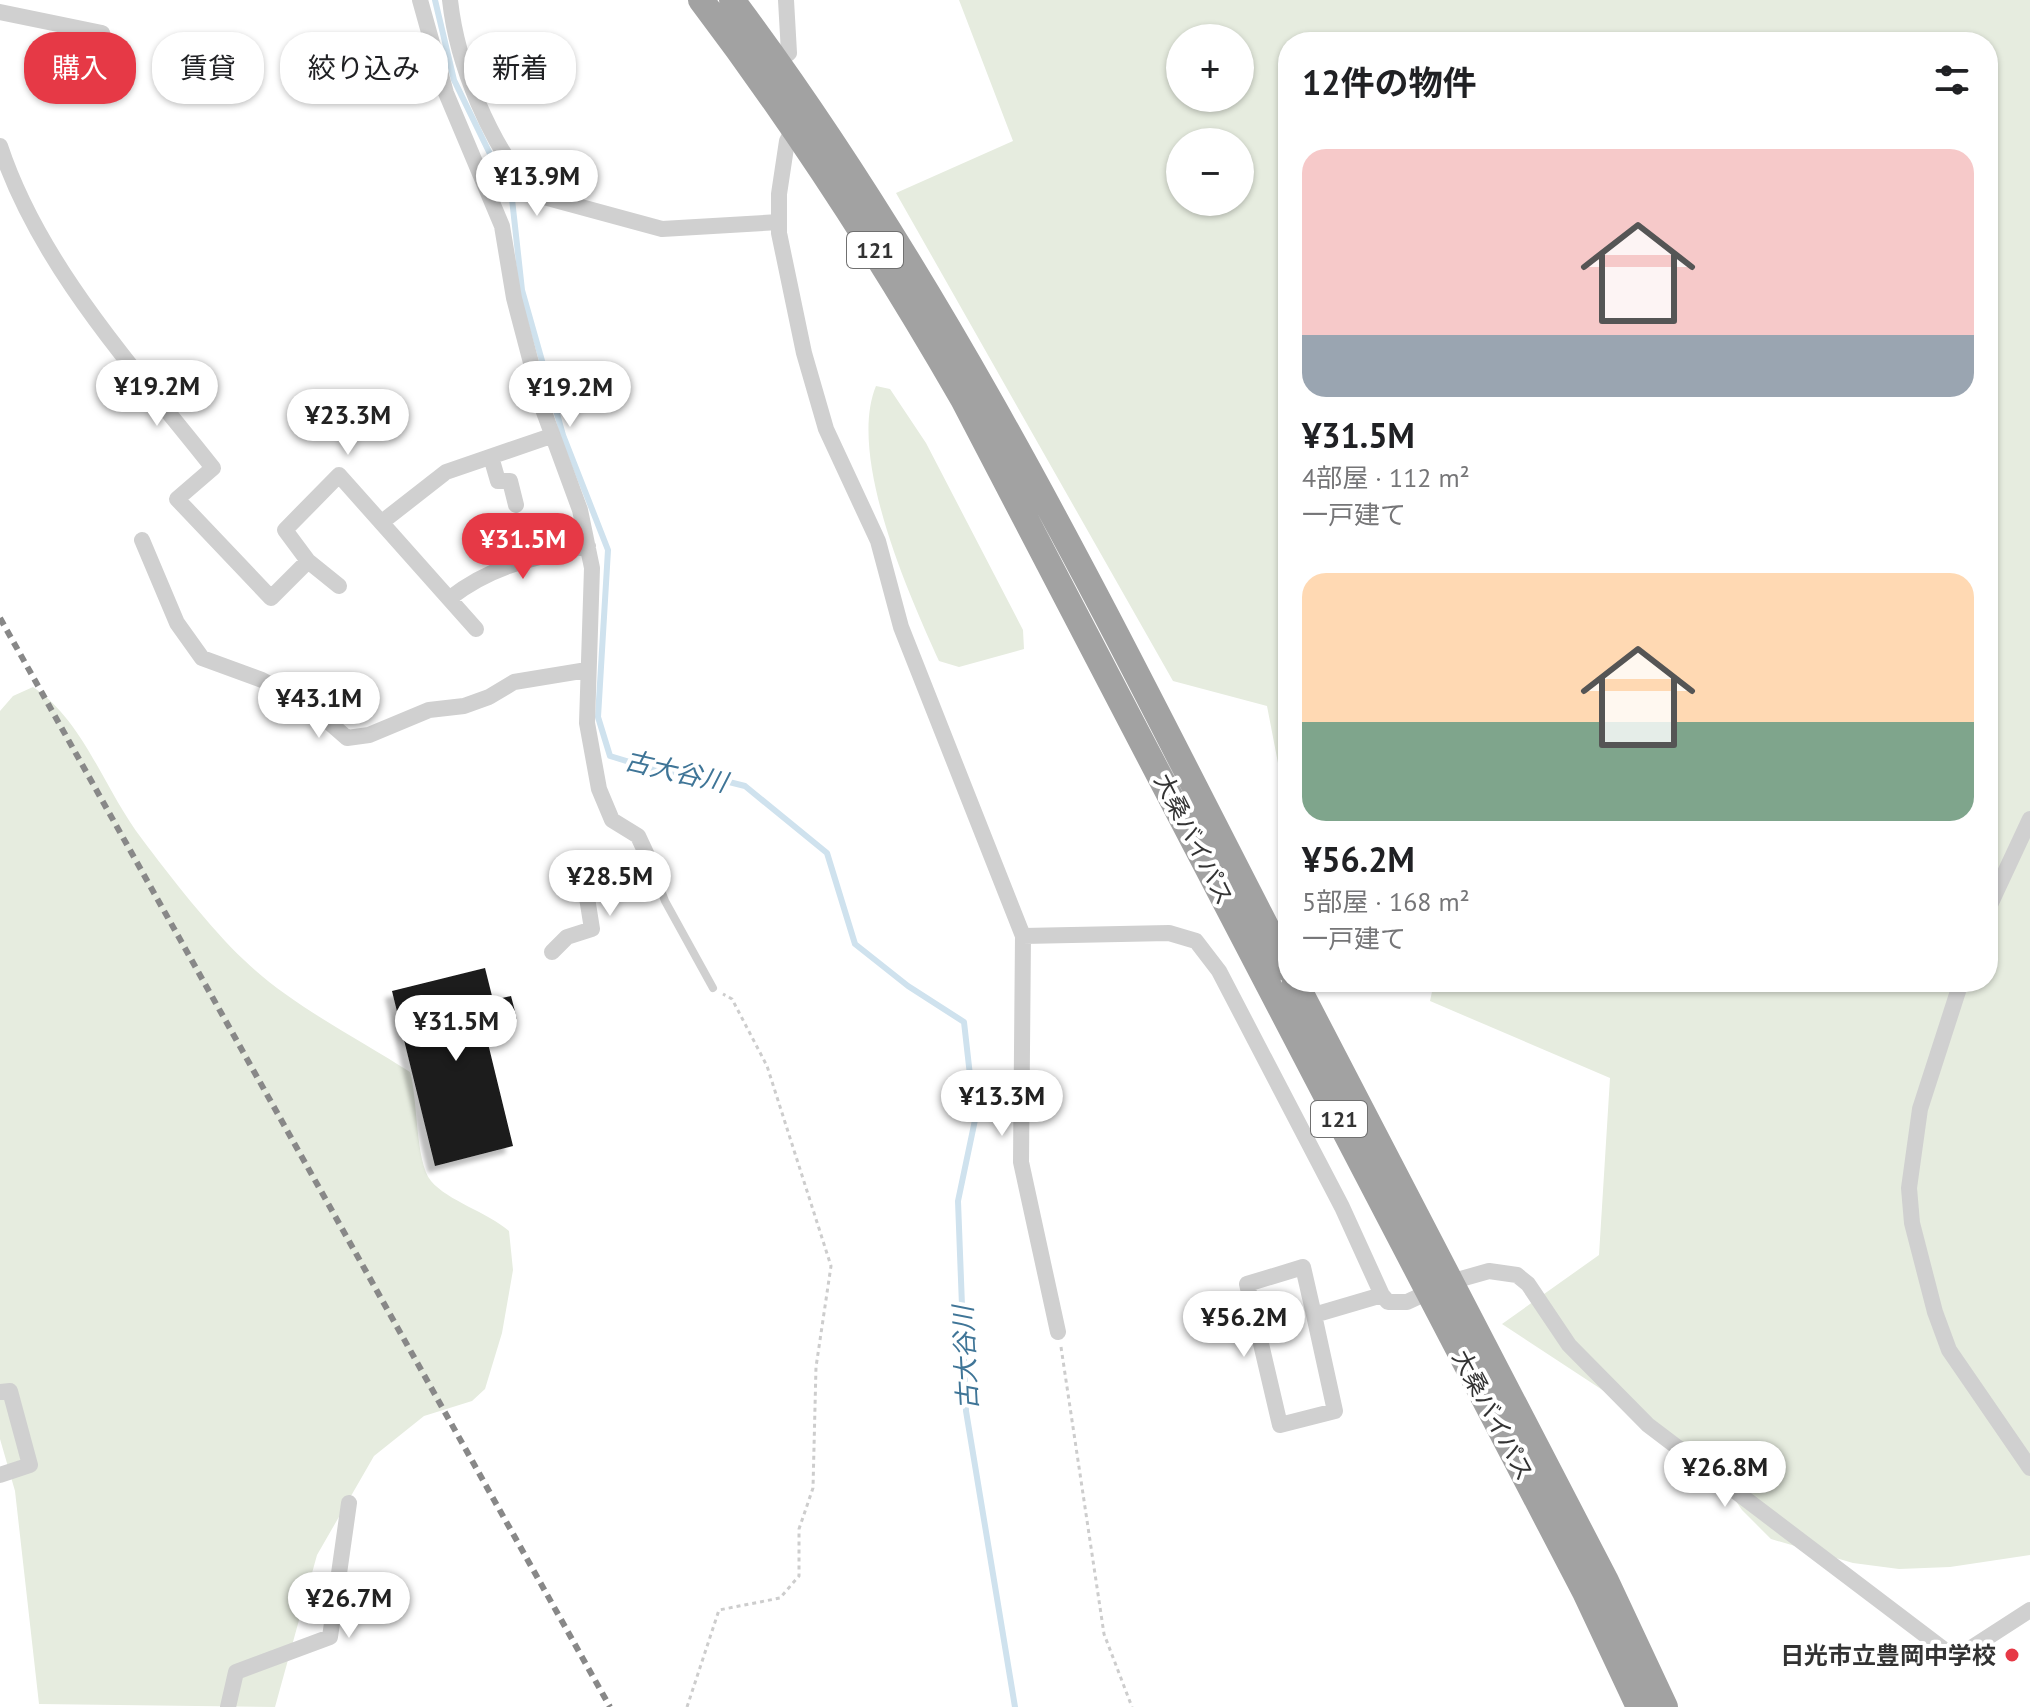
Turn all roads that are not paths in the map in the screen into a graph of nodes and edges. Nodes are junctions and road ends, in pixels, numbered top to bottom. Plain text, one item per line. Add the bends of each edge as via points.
1 (420, 0) edge
2 (450, 0) edge
3 (701, 0) edge
4 (732, 0) edge
5 (786, 0) edge
6 (0, 12) edge
7 (97, 32) edge
8 (778, 61) junction
9 (804, 120) junction
10 (0, 146) edge
11 (779, 222) junction
12 (551, 436) junction
13 (491, 457) junction
14 (516, 505) dead end
15 (1039, 517) junction
16 (382, 522) junction
17 (142, 540) dead end
18 (588, 546) junction
19 (308, 561) junction
20 (339, 586) dead end
21 (450, 598) junction
22 (476, 629) dead end
23 (587, 670) junction
24 (2030, 819) edge
25 (652, 866) junction
26 (1998, 888) edge
27 (1023, 936) junction
28 (1278, 951) edge
29 (552, 952) dead end
30 (1278, 977) edge
31 (713, 988) road end
32 (1286, 992) edge
33 (1300, 992) edge
34 (1958, 992) edge
35 (1439, 1287) junction
36 (1382, 1295) junction
37 (1314, 1315) junction
38 (1058, 1332) road end
39 (0, 1392) edge
40 (2030, 1468) edge
41 (0, 1475) edge
42 (349, 1503) dead end
43 (2030, 1610) edge
44 (228, 1707) edge
45 (1639, 1707) edge
46 (1665, 1707) edge

1 - 12 street via 446,93 502,226 514,298
2 - 11 street via 464,63 488,121 533,194 662,229
3 - 9 highway, 大桑バイパス / 121
4 - 8 highway, 大桑バイパス / 121
5 - 8 street via 789,53
6 - 7 street
8 - 9 highway, 大桑バイパス / 121
9 - 11 street via 787,141
9 - 15 highway, 大桑バイパス / 121 via 902,295
10 - 19 street via 10,177 67,278 213,468 177,499 271,598
11 - 27 street via 804,353 826,429 878,541 901,627
12 - 13 street
12 - 18 street
13 - 14 street via 498,481 510,481
13 - 16 street via 446,472
15 - 28 highway, 大桑バイパス / 121
15 - 30 highway, 大桑バイパス / 121
16 - 19 street via 339,475 285,530
16 - 21 street
17 - 23 street via 177,623 202,658 308,704 347,738 369,735 429,710 464,706 514,682
18 - 21 street via 511,563 476,578
18 - 23 street via 592,568
19 - 20 street
21 - 22 street
23 - 25 street via 587,723 599,789 612,820 638,836
24 - 26 street
25 - 29 street via 584,879 592,929 567,937
25 - 31 lane via 665,901
27 - 36 street via 1169,933 1196,941 1234,999
27 - 38 street via 1021,1162
32 - 35 highway, 大桑バイパス / 121
33 - 35 highway, 大桑バイパス / 121
34 - 40 street via 1920,1109 1909,1188 1912,1223 1949,1350
35 - 36 street via 1395,1304
35 - 43 street via 1489,1271 1524,1281 1569,1345 1648,1425 1946,1651 1965,1652
35 - 45 highway, 大桑バイパス / 121
35 - 46 highway, 大桑バイパス / 121 via 1606,1581
36 - 37 street
37 - 37 street via 1303,1267 1247,1284 1280,1425 1335,1411
39 - 41 street via 10,1391 30,1465
42 - 44 street via 330,1637 236,1672

